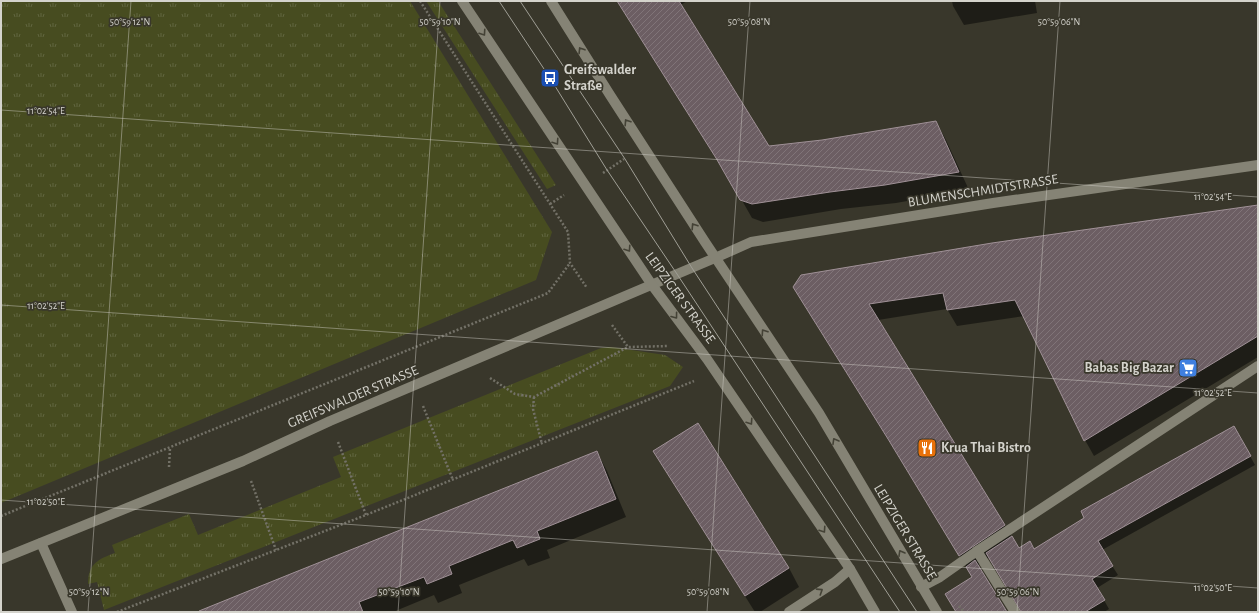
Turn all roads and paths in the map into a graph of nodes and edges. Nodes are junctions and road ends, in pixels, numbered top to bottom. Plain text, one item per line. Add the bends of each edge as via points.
1 (462, 1) edge
2 (551, 1) edge
3 (1258, 165) edge
4 (715, 258) junction
5 (570, 263) dead end
6 (652, 285) junction
7 (628, 347) dead end
8 (468, 363) junction
9 (1258, 366) edge
10 (695, 381) dead end
11 (415, 385) junction
12 (534, 397) junction
13 (330, 421) junction
14 (542, 444) junction
15 (243, 461) junction
16 (453, 480) junction
17 (366, 515) junction
18 (1, 516) edge
19 (42, 543) junction
20 (276, 550) junction
21 (977, 551) junction
22 (1, 559) edge
23 (850, 569) junction
24 (921, 587) junction
25 (72, 612) edge
26 (117, 612) edge
27 (789, 612) edge
28 (875, 612) edge
29 (937, 612) edge
30 (1015, 612) edge

1 -> 6 main road, LEIPZIGER STRASSE
4 -> 2 main road, LEIPZIGER STRASSE
3 - 4 main road, BLUMENSCHMIDTSTRASSE via 993,203 751,242
4 - 6 main road, GREIFSWALDER STRASSE
24 -> 4 main road, LEIPZIGER STRASSE via 819,413
5 - 18 path via 548,293
6 - 8 main road, GREIFSWALDER STRASSE
6 -> 23 main road, LEIPZIGER STRASSE via 707,359
7 - 12 path
8 - 11 main road, GREIFSWALDER STRASSE
8 - 12 path via 515,394
9 - 21 main road
10 - 14 path
11 - 13 main road, GREIFSWALDER STRASSE
11 - 16 path
12 - 14 path via 533,409
13 - 15 main road, GREIFSWALDER STRASSE
13 - 17 path
14 - 16 path
15 - 19 main road, GREIFSWALDER STRASSE
15 - 20 path
16 - 17 path
17 - 20 path
19 - 22 main road, GREIFSWALDER STRASSE
19 - 25 main road
20 - 26 path
21 - 24 main road
21 - 30 main road
27 -> 23 main road
23 - 28 main road, LEIPZIGER STRASSE
24 - 29 main road, LEIPZIGER STRASSE

